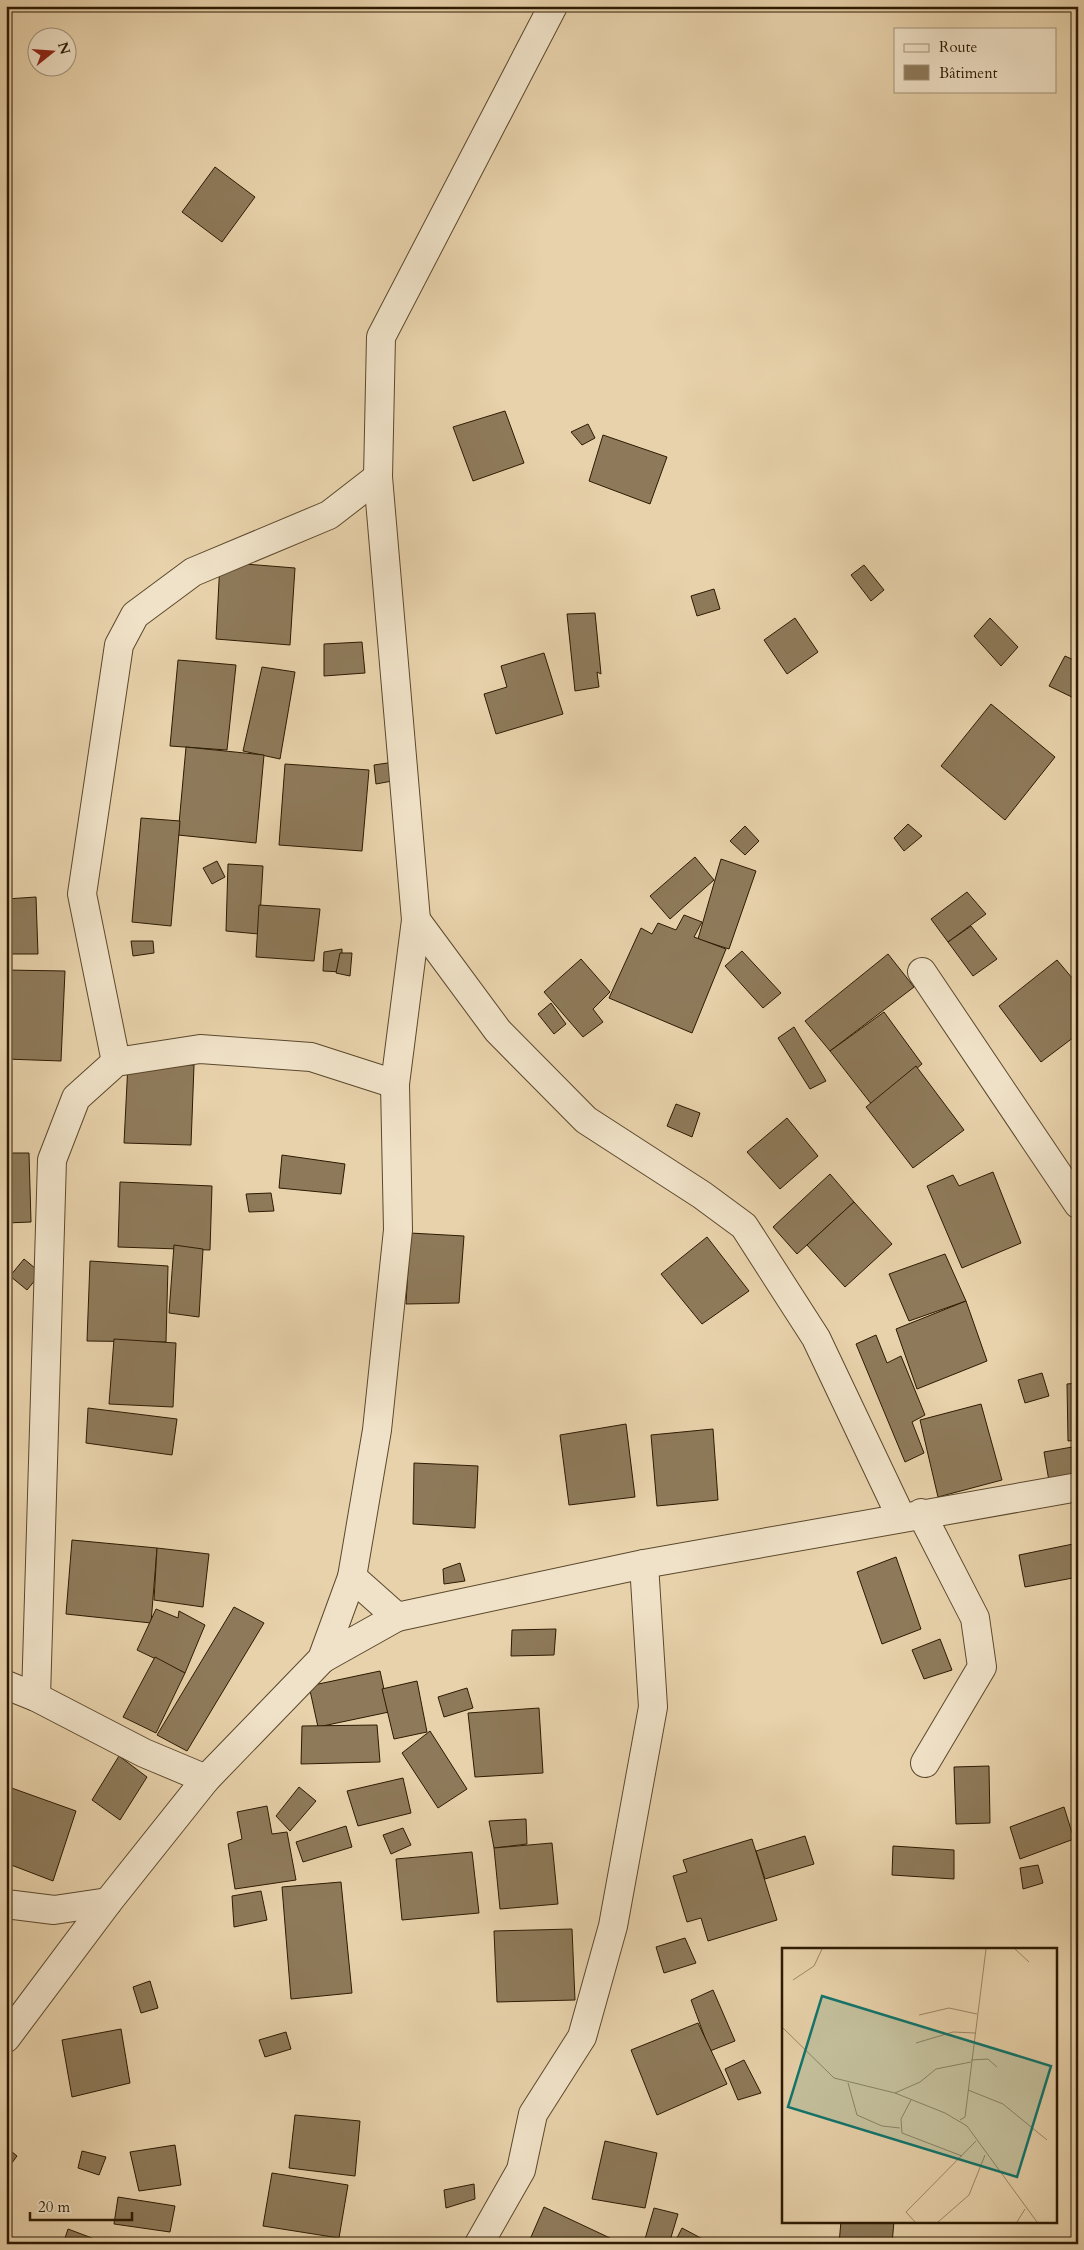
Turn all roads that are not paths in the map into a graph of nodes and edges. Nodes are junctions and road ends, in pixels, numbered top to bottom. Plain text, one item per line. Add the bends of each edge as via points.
1 (552, 6) edge
2 (378, 477) junction
3 (416, 920) junction
4 (922, 972) dead end
5 (116, 1062) junction
6 (395, 1084) junction
7 (1078, 1204) edge
8 (1078, 1487) edge
9 (911, 1515) junction
10 (644, 1564) junction
11 (352, 1577) junction
12 (397, 1617) junction
13 (322, 1659) junction
14 (6, 1685) edge
15 (36, 1697) junction
16 (925, 1763) dead end
17 (206, 1779) junction
18 (108, 1902) junction
19 (6, 1904) edge
20 (6, 2038) edge
21 (479, 2244) edge

1 - 2 street via 381,337
2 - 3 street
2 - 5 street via 329,515 193,572 135,615 119,645 82,894
3 - 6 street
3 - 9 street via 498,1032 586,1120 744,1226 816,1338
4 - 7 street
5 - 6 street via 200,1049 311,1057
5 - 15 street via 76,1098 52,1160
6 - 11 street via 398,1230 378,1430
8 - 9 street
9 - 10 street
9 - 16 street via 975,1618 982,1667
10 - 12 street
10 - 21 street via 653,1706 613,1926 582,2037 533,2114 521,2170
11 - 12 street
11 - 13 street
12 - 13 street
13 - 17 street
14 - 15 street
15 - 17 street via 144,1754
17 - 18 street
18 - 19 street via 54,1910
18 - 20 street

